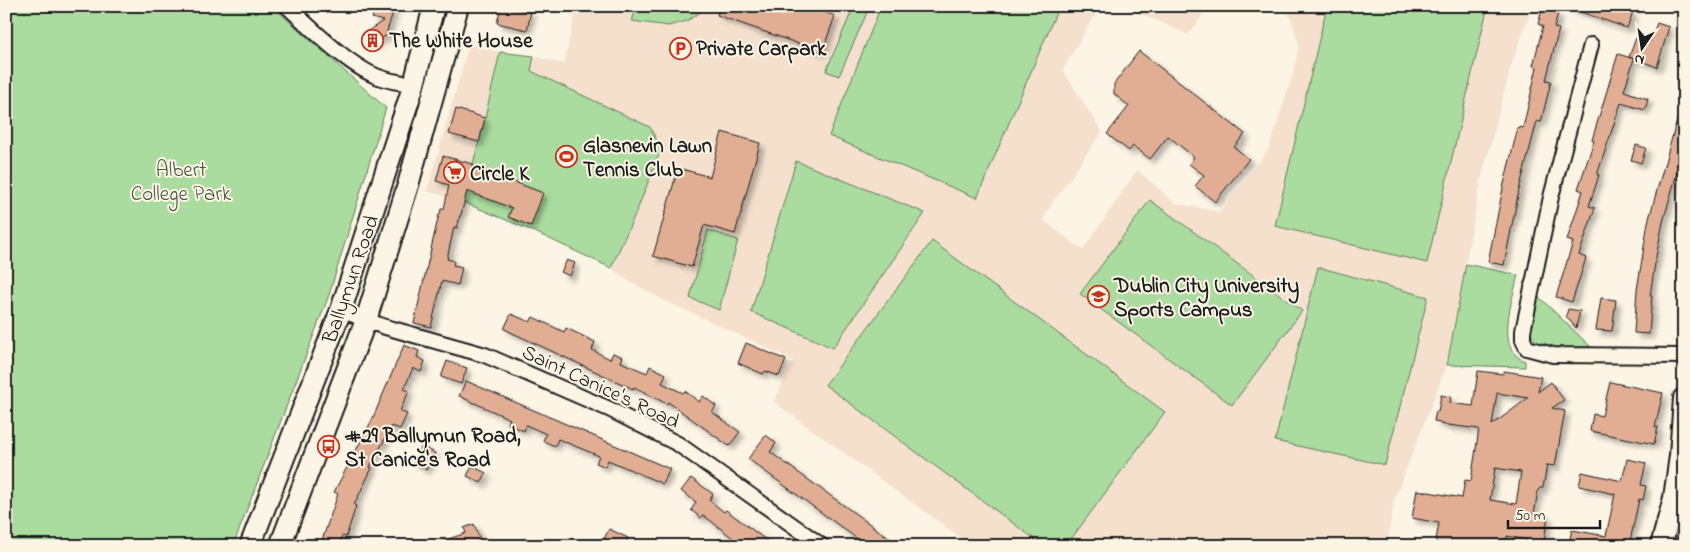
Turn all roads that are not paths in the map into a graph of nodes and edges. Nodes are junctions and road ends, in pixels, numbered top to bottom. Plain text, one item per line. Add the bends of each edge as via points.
1 (287, 6) edge
2 (434, 6) edge
3 (458, 6) edge
4 (1591, 45) dead end
5 (414, 84) junction
6 (435, 90) junction
7 (341, 310) junction
8 (366, 320) junction
9 (1684, 356) edge
10 (1684, 398) edge
11 (1663, 545) edge
12 (250, 546) edge
13 (280, 546) edge
14 (822, 546) edge

1 - 5 street via 322,38 369,73 394,82
2 - 5 main road, Ballymun Road
3 - 6 main road, Ballymun Road
4 - 9 street via 1551,197 1523,331 1524,340 1527,348 1553,355
5 - 6 main road
5 - 7 main road, Ballymun Road
6 - 8 main road, Ballymun Road
7 - 8 street, Saint Canice's Road
7 - 12 main road, Ballymun Road
8 - 13 main road, Ballymun Road
8 - 14 street, Saint Canice's Road via 485,355 609,409 678,444
10 - 11 main road via 1674,498

